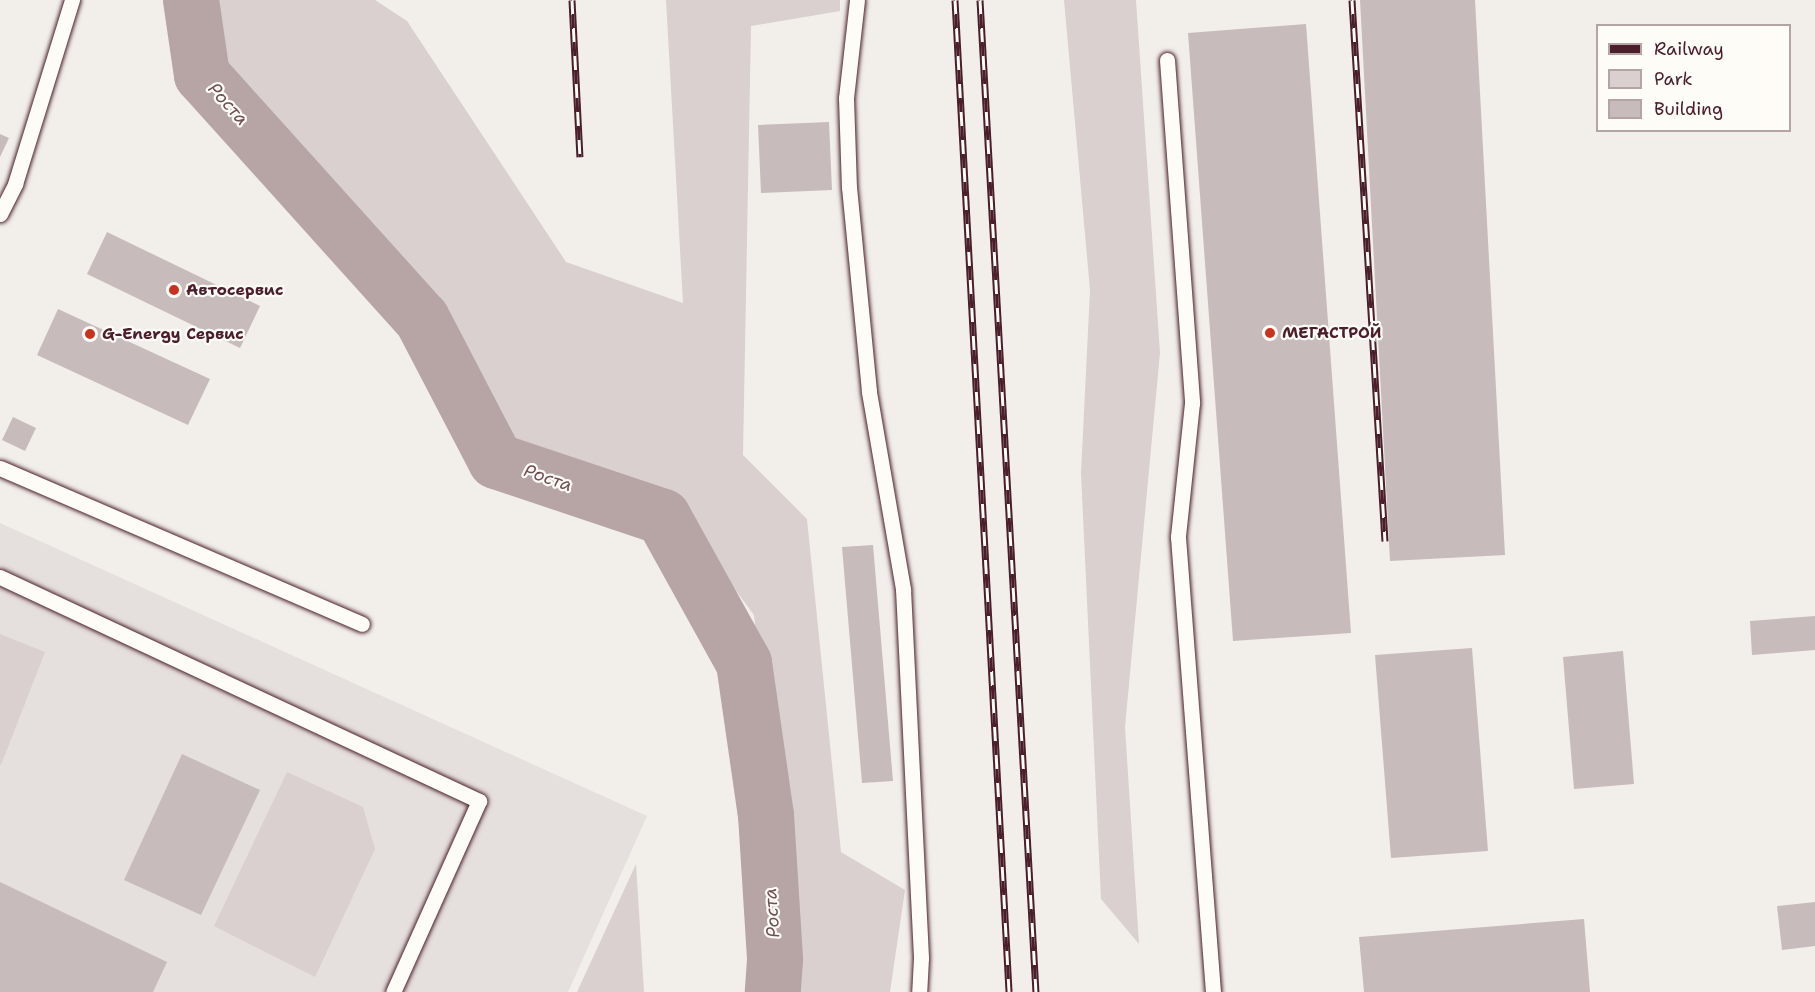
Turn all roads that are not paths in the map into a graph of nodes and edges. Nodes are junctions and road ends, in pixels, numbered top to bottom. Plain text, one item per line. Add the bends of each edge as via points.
1 (72, 0) edge
2 (857, 0) edge
3 (1167, 60) dead end
4 (0, 214) edge
5 (0, 468) edge
6 (0, 577) edge
7 (362, 624) dead end
8 (393, 992) edge
9 (919, 992) edge
10 (1213, 992) edge

1 - 4 lane via 15,184
2 - 9 lane via 846,98 849,187 869,392 903,589 921,958
3 - 10 lane via 1192,403 1178,537
5 - 7 lane
6 - 8 lane via 479,801

